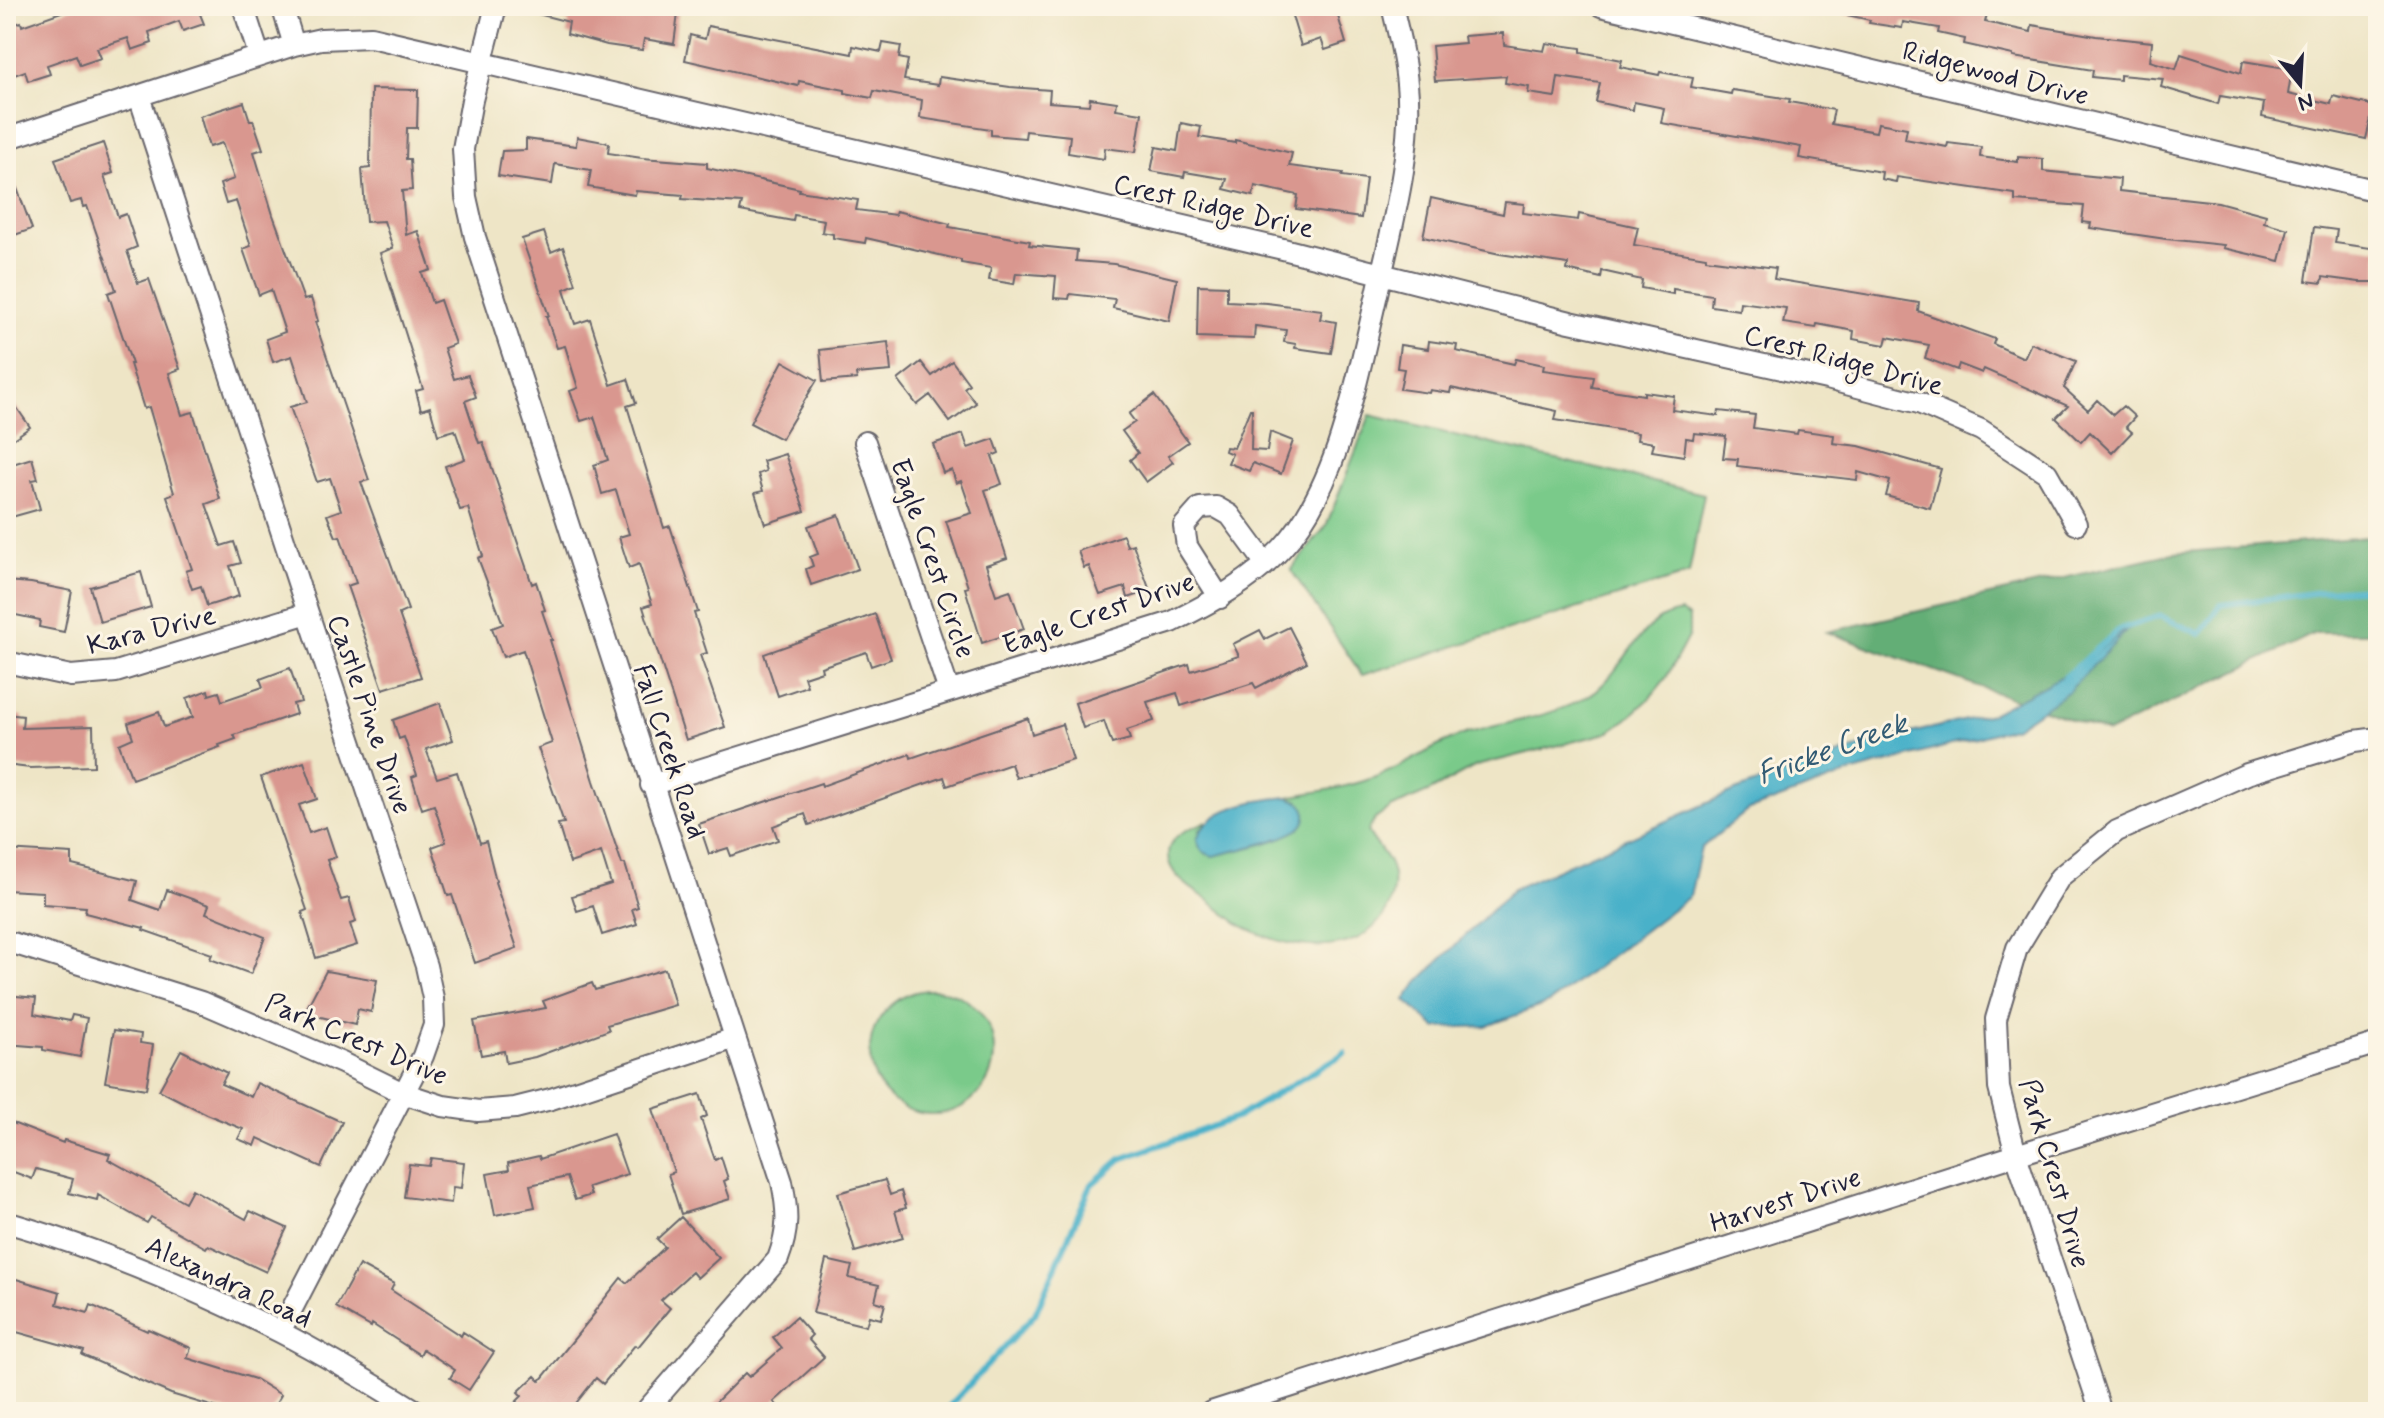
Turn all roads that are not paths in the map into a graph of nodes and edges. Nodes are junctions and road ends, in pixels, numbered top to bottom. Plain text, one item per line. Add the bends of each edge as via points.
1 (243, 6) edge
2 (282, 6) edge
3 (496, 6) edge
4 (1392, 6) edge
5 (1601, 6) edge
6 (294, 45) junction
7 (259, 55) junction
8 (481, 62) junction
9 (139, 96) junction
10 (6, 139) edge
11 (2378, 191) edge
12 (1381, 273) junction
13 (865, 442) dead end
14 (2076, 524) dead end
15 (1266, 564) junction
16 (1220, 598) junction
17 (308, 613) junction
18 (6, 662) edge
19 (949, 691) junction
20 (2378, 738) edge
21 (651, 785) junction
22 (6, 941) edge
23 (735, 1038) junction
24 (2378, 1043) edge
25 (403, 1093) junction
26 (2016, 1155) junction
27 (6, 1222) edge
28 (280, 1332) junction
29 (418, 1412) edge
30 (645, 1412) edge
31 (1211, 1412) edge
32 (2101, 1412) edge

1 - 7 street
2 - 6 street
3 - 8 street, Fall Creek Road
4 - 12 street, Eagle Crest Drive via 1408,84 1407,137
5 - 11 street, Ridgewood Drive
6 - 7 street, Crest Ridge Drive
6 - 8 street, Crest Ridge Drive via 371,37
7 - 9 street, Crest Ridge Drive
8 - 12 street, Crest Ridge Drive
8 - 21 street, Fall Creek Road via 463,149 475,237
9 - 10 street, Crest Ridge Drive
9 - 17 street, Castle Pine Drive
12 - 14 street, Crest Ridge Drive via 1919,403 1981,430 2047,473
12 - 15 street, Eagle Crest Drive via 1336,451 1316,500
13 - 19 street, Eagle Crest Circle
15 - 16 street, Eagle Crest Drive
15 - 16 street via 1230,515 1216,507 1200,508 1184,526 1187,546
16 - 19 street, Eagle Crest Drive via 1172,622
17 - 18 street, Kara Drive via 116,672 71,676
17 - 25 street, Castle Pine Drive via 433,998 434,1025
19 - 21 street, Eagle Crest Drive
20 - 26 street, Park Crest Drive via 2247,774 2117,831 2060,877 2017,948 1996,1019 1999,1088
21 - 23 street, Fall Creek Road
22 - 25 street, Park Crest Drive via 201,1002
23 - 25 street, Park Crest Drive via 515,1108 478,1111
23 - 30 street, Fall Creek Road via 782,1182 786,1237 778,1259
24 - 26 street, Harvest Drive
25 - 28 street, Castle Pine Drive
26 - 31 street, Harvest Drive
26 - 32 street, Park Crest Drive
27 - 28 street, Alexandra Road via 160,1277
28 - 29 street, Alexandra Road

